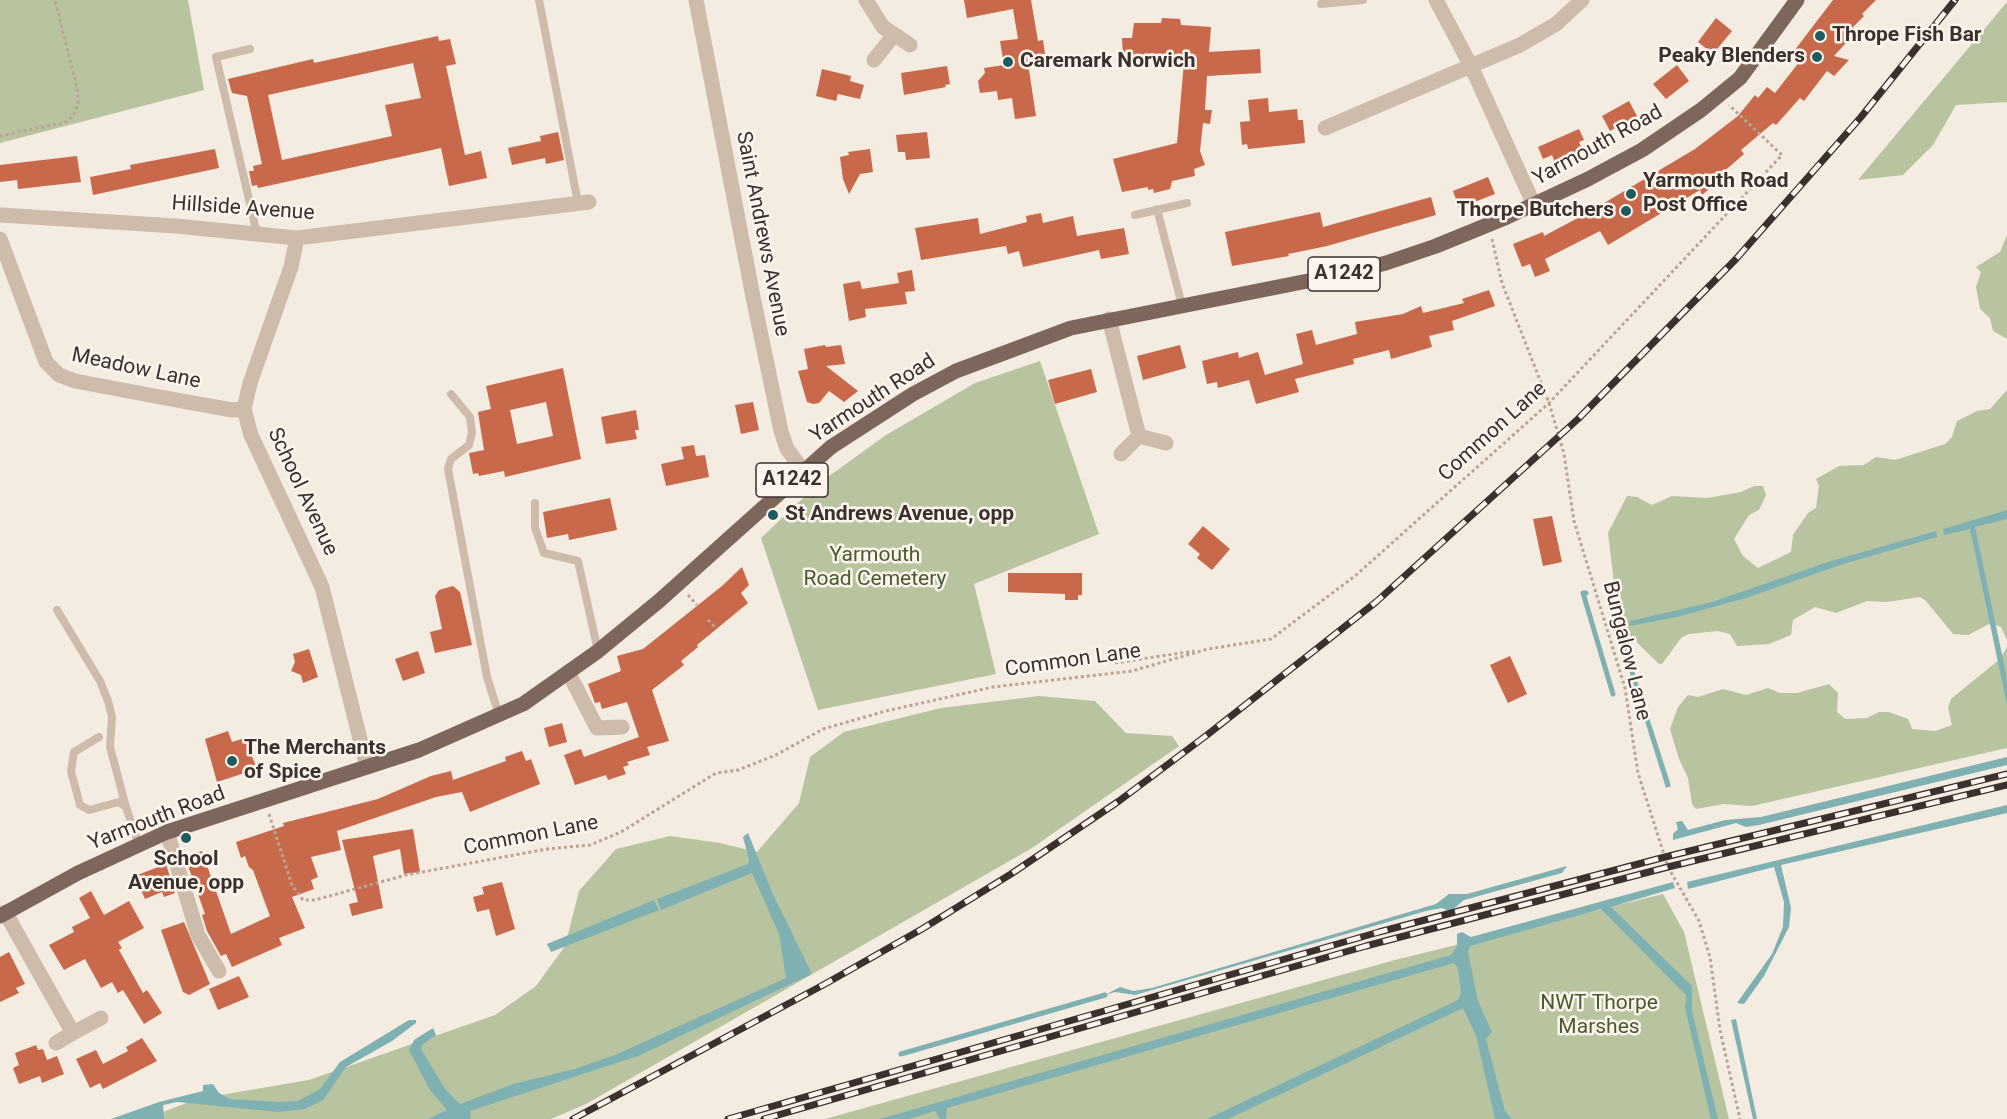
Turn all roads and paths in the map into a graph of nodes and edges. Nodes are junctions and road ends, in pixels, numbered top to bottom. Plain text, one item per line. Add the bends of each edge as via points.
1 (55, 0) edge
2 (539, 0) edge
3 (696, 0) edge
4 (866, 0) edge
5 (1363, 0) edge
6 (1436, 0) edge
7 (1582, 0) edge
8 (1797, 0) edge
9 (1321, 4) dead end
10 (893, 36) junction
11 (910, 45) dead end
12 (250, 49) dead end
13 (873, 60) dead end
14 (1472, 66) junction
15 (1719, 96) junction
16 (1324, 128) dead end
17 (0, 136) edge
18 (583, 203) joint
19 (1187, 203) dead end
20 (1534, 205) junction
21 (1157, 209) junction
22 (1135, 214) dead end
23 (0, 215) edge
24 (1488, 224) junction
25 (257, 234) junction
26 (297, 238) junction
27 (0, 239) edge
28 (1182, 305) junction
29 (1109, 319) junction
30 (451, 394) dead end
31 (1549, 403) junction
32 (244, 409) junction
33 (1139, 436) junction
34 (1166, 443) dead end
35 (1121, 454) dead end
36 (803, 470) junction
37 (535, 503) dead end
38 (57, 610) dead end
39 (708, 620) dead end
40 (717, 629) dead end
41 (1208, 649) junction
42 (598, 651) junction
43 (1115, 663) dead end
44 (568, 672) junction
45 (499, 715) junction
46 (622, 727) dead end
47 (99, 737) dead end
48 (367, 767) junction
49 (265, 801) junction
50 (126, 807) junction
51 (167, 832) junction
52 (139, 845) junction
53 (2, 914) edge
54 (219, 970) dead end
55 (101, 1018) dead end
56 (74, 1034) junction
57 (56, 1043) dead end
58 (1740, 1119) edge

1 - 17 path via 78,104 66,122
2 - 18 lane
3 - 36 street, Saint Andrews Avenue via 781,431 787,448
4 - 10 street
5 - 9 lane
6 - 14 street
7 - 14 street via 1556,24
8 - 15 main road, Yarmouth Road / A1242 via 1740,78
10 - 11 street
10 - 13 street
12 - 25 lane via 216,57
14 - 16 street
14 - 20 street
15 - 20 main road, Yarmouth Road / A1242 via 1642,150
15 - 31 path, Common Lane via 1782,155
18 - 26 street, Hillside Avenue
19 - 21 lane
20 - 24 main road, Yarmouth Road / A1242
21 - 22 lane
21 - 28 lane
23 - 25 street, Hillside Avenue
24 - 28 main road, Yarmouth Road / A1242 via 1377,265
24 - 31 path, Bungalow Lane via 1502,283
25 - 26 street, Hillside Avenue
26 - 32 street, School Avenue
27 - 32 street, Meadow Lane via 46,362 58,375 160,397
28 - 29 main road, Yarmouth Road / A1242
29 - 33 street
29 - 36 main road, Yarmouth Road / A1242 via 1042,337 956,370 863,425
30 - 45 lane via 467,412 471,425 469,445 451,459 448,469 486,677
31 - 41 path, Common Lane via 1354,576 1271,639
31 - 58 path, Bungalow Lane via 1564,454 1574,521 1625,688 1638,773 1668,867 1699,921 1710,957 1720,1030
32 - 48 street, School Avenue via 251,435 322,586
33 - 34 street
33 - 35 street
36 - 42 main road, Yarmouth Road / A1242
37 - 42 lane via 535,528 544,553 578,561
38 - 50 lane via 108,701 112,717 110,747
39 - 40 path
41 - 43 path
41 - 49 path, Common Lane via 1132,671 993,687 886,711 824,729 738,770 716,773 621,832 590,845 547,849 406,876 315,900 303,900 292,885
42 - 44 main road, Yarmouth Road / A1242
44 - 45 main road, Yarmouth Road / A1242 via 523,704
44 - 46 street via 597,734
45 - 48 main road, Yarmouth Road / A1242 via 419,750
47 - 50 lane via 74,752 71,771 80,805 88,810 119,802
48 - 49 main road, Yarmouth Road / A1242
49 - 51 main road, Yarmouth Road / A1242
50 - 52 lane
51 - 52 main road, Yarmouth Road / A1242
51 - 54 street via 198,934
52 - 53 main road, Yarmouth Road / A1242
53 - 56 street
55 - 56 street
56 - 57 street

